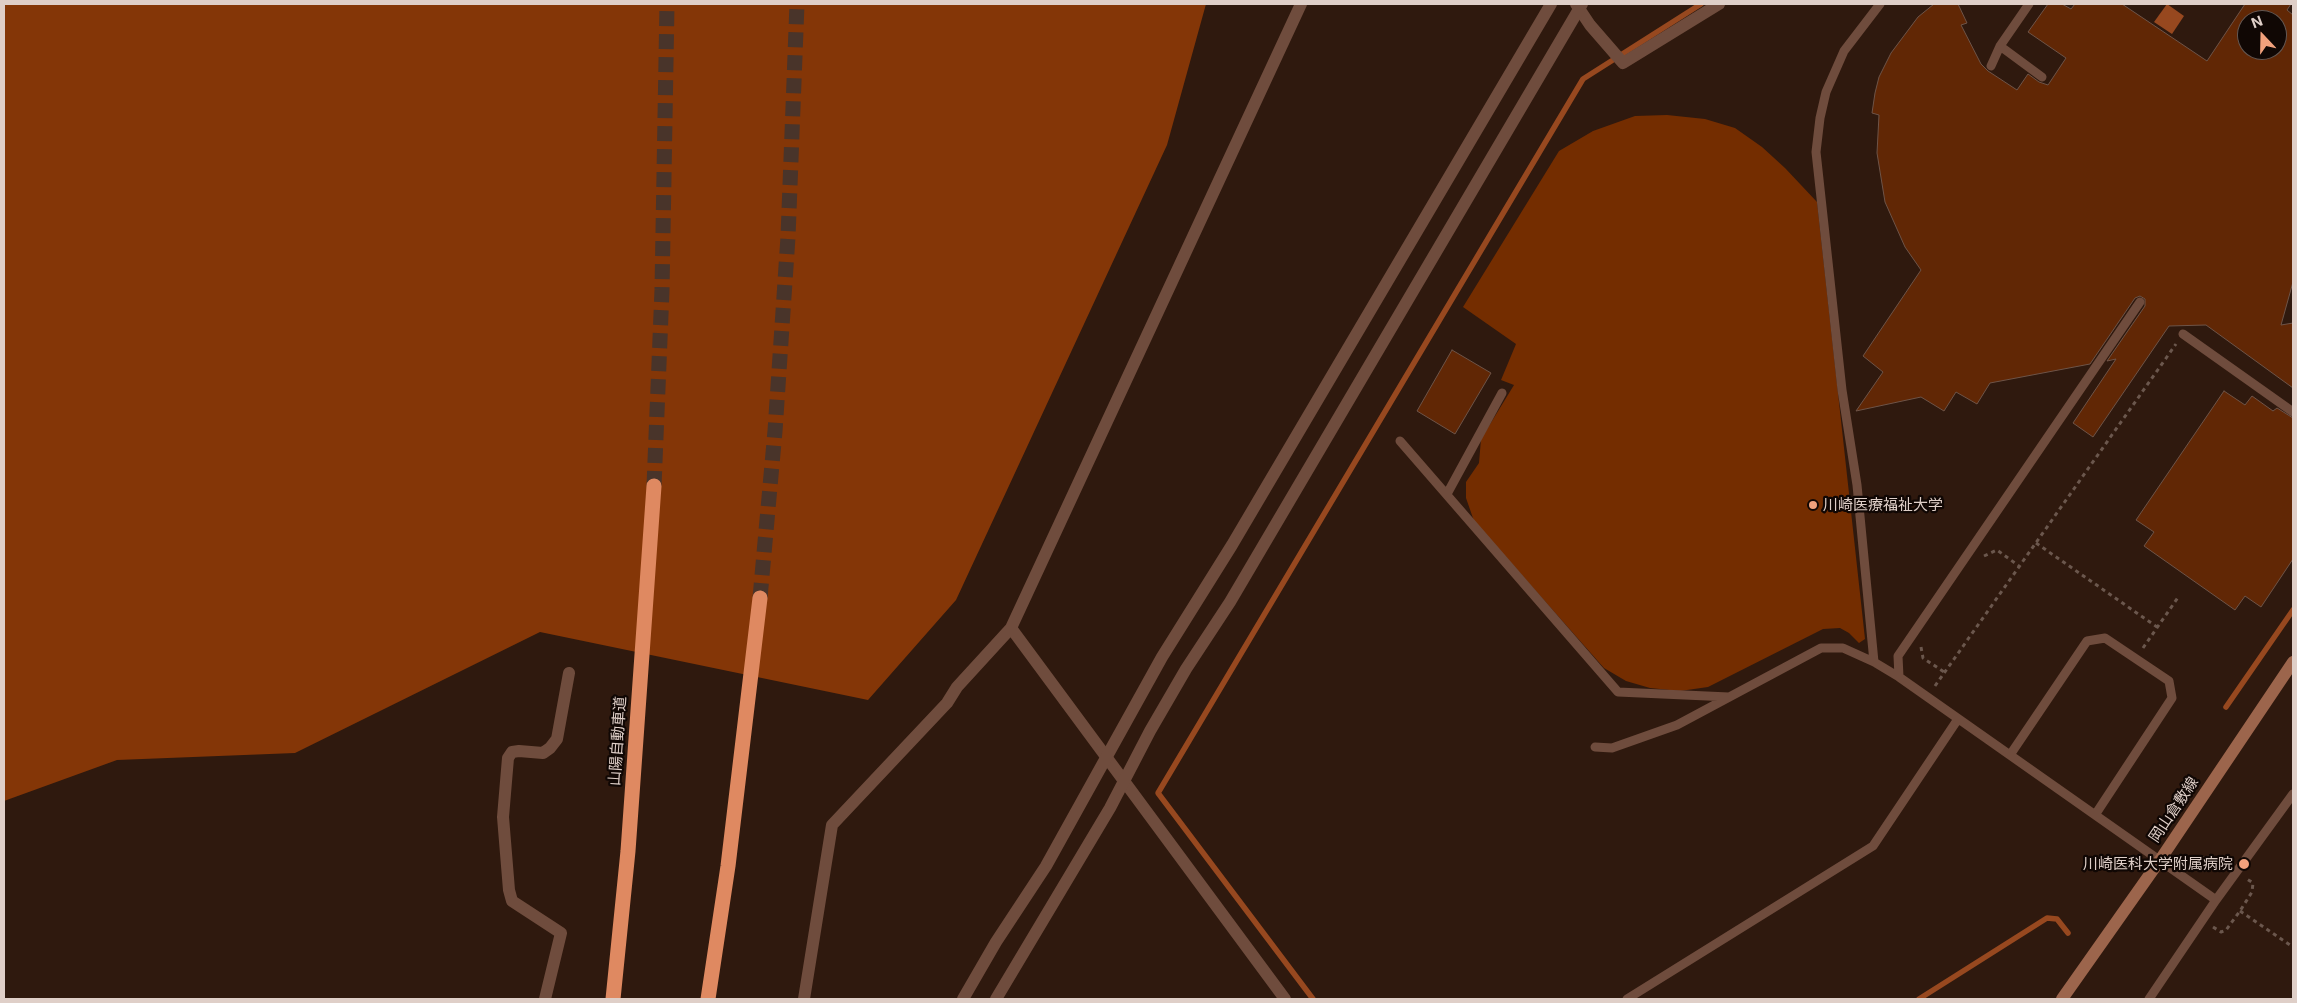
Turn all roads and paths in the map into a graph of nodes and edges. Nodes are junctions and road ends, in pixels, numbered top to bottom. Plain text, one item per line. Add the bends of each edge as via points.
1 (1301, 4) edge
2 (1551, 4) edge
3 (1719, 4) edge
4 (1880, 4) edge
5 (2029, 4) edge
6 (1579, 5) edge
7 (2000, 46) junction
8 (1991, 66) dead end
9 (2042, 77) dead end
10 (2140, 302) dead end
11 (2182, 334) joint
12 (1502, 393) dead end
13 (2293, 412) edge
14 (1400, 441) dead end
15 (654, 486) tunnel mouth
16 (1447, 494) junction
17 (2036, 543) junction
18 (1980, 558) dead end
19 (2019, 566) junction
20 (2179, 596) dead end
21 (760, 598) tunnel mouth
22 (2157, 627) junction
23 (1011, 628) junction
24 (1921, 645) dead end
25 (2135, 658) junction
26 (1874, 662) junction
27 (2293, 662) edge
28 (1944, 672) junction
29 (569, 673) dead end
30 (1899, 677) junction
31 (1730, 697) junction
32 (1927, 697) junction
33 (1958, 718) junction
34 (1595, 747) dead end
35 (2010, 755) junction
36 (1107, 758) junction
37 (1124, 781) junction
38 (2293, 794) edge
39 (2095, 814) junction
40 (2160, 860) junction
41 (2245, 878) dead end
42 (2216, 900) junction
43 (2240, 911) junction
44 (2212, 926) dead end
45 (2293, 947) edge
46 (2154, 998) edge
47 (545, 999) edge
48 (613, 999) edge
49 (708, 999) edge
50 (804, 999) edge
51 (964, 999) edge
52 (996, 999) edge
53 (1284, 999) edge
54 (1627, 999) edge
55 (2062, 999) edge

1 - 23 street
2 - 36 street via 1232,545 1162,657
3 - 6 street via 1623,64 1590,25
4 - 26 lane via 1844,52 1826,92 1816,152 1842,390 1857,486
5 - 7 lane
6 - 37 street via 1230,602 1186,669
7 - 8 lane
7 - 9 lane
10 - 30 lane via 1898,656
11 - 13 lane
11 - 17 path
12 - 16 lane
14 - 16 lane
15 - 48 highway, 山陽自動車道 via 628,851
16 - 31 lane via 1618,692
17 - 19 path
17 - 22 path
18 - 19 path via 1997,550
19 - 28 path
20 - 22 path
21 - 49 highway via 728,866
22 - 25 path
23 - 36 street
23 - 50 street via 832,825
24 - 28 path via 1923,658
25 - 35 lane via 2105,638 2087,641
25 - 39 lane via 2169,681 2172,698
26 - 30 lane
26 - 31 lane via 1843,648 1821,648
27 - 40 main road, 岡山倉敷線
28 - 32 path
29 - 47 street via 558,739 543,753 512,752 508,758 503,817 512,901 561,933
30 - 32 lane
31 - 34 lane via 1677,725 1612,748
32 - 33 lane
33 - 35 lane
33 - 54 lane via 1873,846
35 - 39 lane
36 - 37 street
36 - 51 street via 1046,866 996,942
37 - 52 street
37 - 53 street
38 - 42 lane
39 - 40 lane
40 - 42 lane
40 - 55 main road, 岡山倉敷線
41 - 43 path via 2253,883 2252,892
42 - 46 lane
43 - 44 path via 2226,930 2221,932
43 - 45 path

